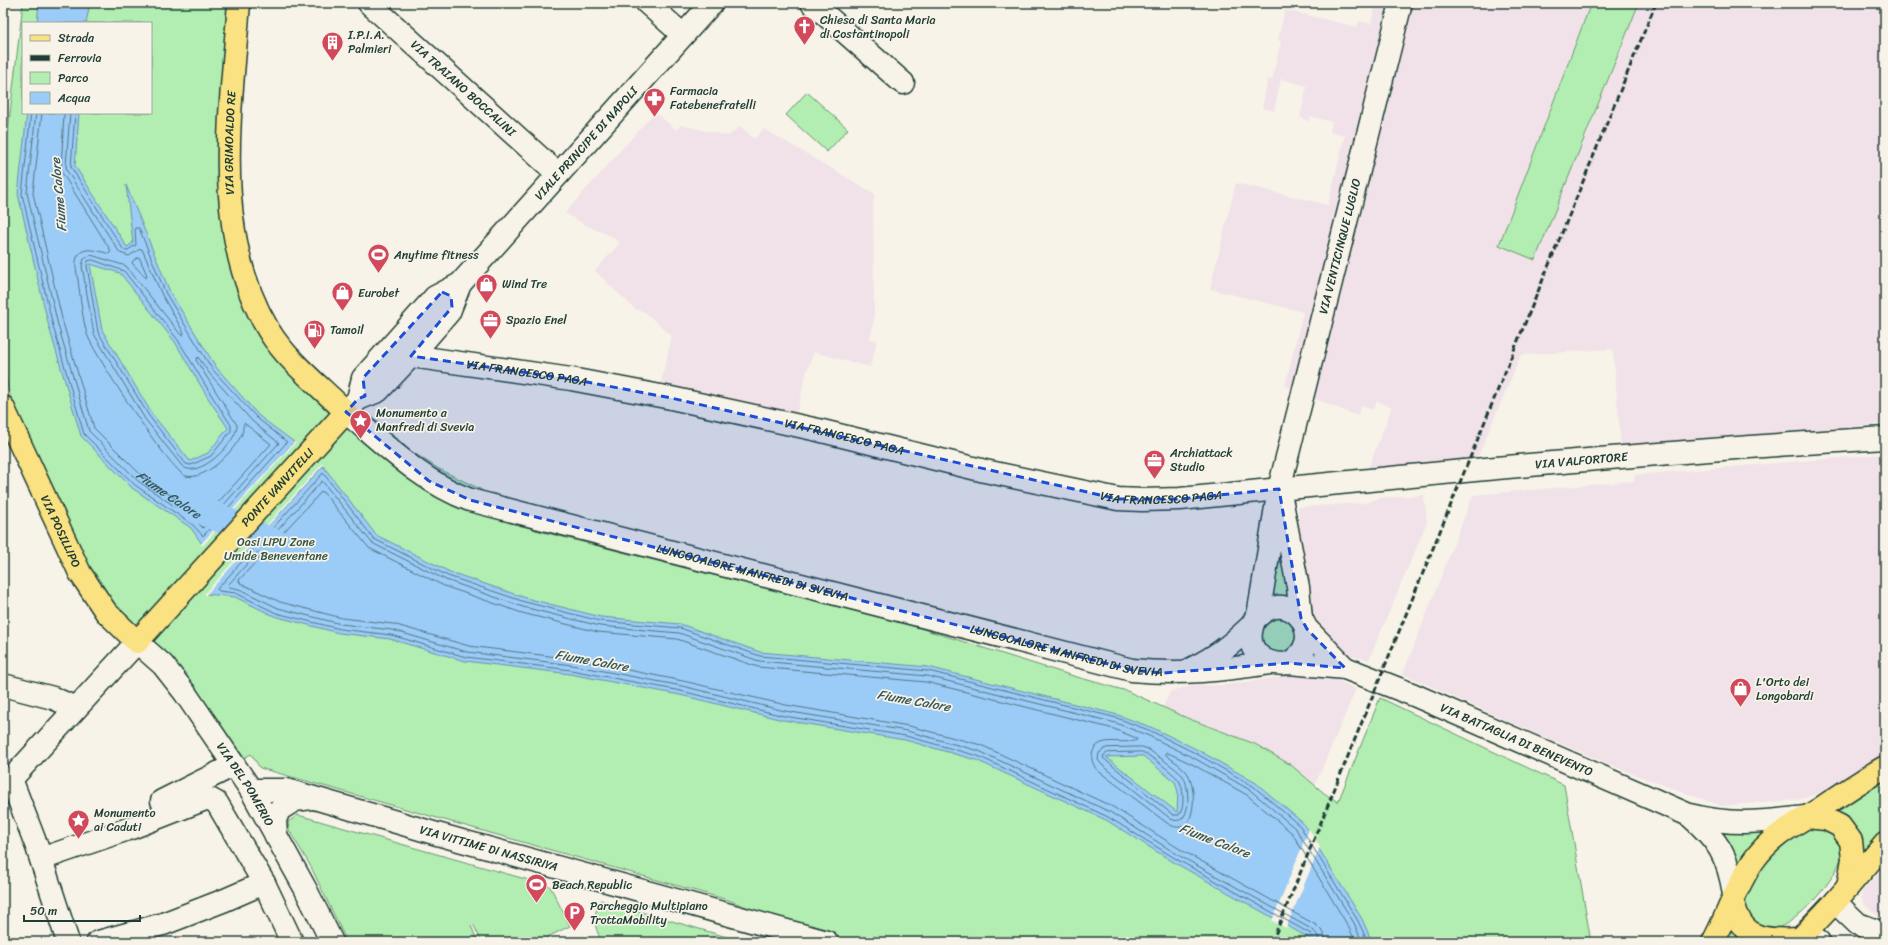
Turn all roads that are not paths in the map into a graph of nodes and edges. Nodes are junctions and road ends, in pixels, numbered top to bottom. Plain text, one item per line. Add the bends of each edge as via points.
1 (239, 3) edge
2 (369, 3) edge
3 (647, 3) edge
4 (712, 3) edge
5 (812, 3) edge
6 (1401, 3) edge
7 (683, 35) junction
8 (903, 82) dead end
9 (558, 174) junction
10 (452, 293) junction
11 (411, 356) junction
12 (353, 404) junction
13 (3, 407) edge
14 (1885, 438) edge
15 (1279, 489) junction
16 (1255, 621) junction
17 (1304, 623) junction
18 (137, 642) junction
19 (1280, 663) junction
20 (1345, 668) junction
21 (1185, 672) junction
22 (3, 685) edge
23 (76, 708) junction
24 (234, 765) junction
25 (1885, 767) edge
26 (7, 784) edge
27 (251, 790) junction
28 (313, 798) junction
29 (1689, 815) junction
30 (1806, 818) junction
31 (123, 825) junction
32 (276, 836) junction
33 (1885, 844) edge
34 (39, 853) junction
35 (264, 883) junction
36 (1842, 894) junction
37 (1733, 897) junction
38 (1885, 934) edge
39 (1885, 940) edge
40 (1805, 941) edge
41 (68, 942) edge
42 (98, 942) edge
43 (292, 942) edge
44 (332, 942) edge
45 (827, 942) edge
46 (1713, 942) edge
47 (1867, 942) edge

1 - 12 main road, VIA GRIMOALDO RE via 229,130 229,199 237,249 253,301 280,347 293,360
2 - 9 street, VIA TRAIANO BOCCALINI
3 - 7 street
4 - 7 street, VIALE PRINCIPE DI NAPOLI
5 - 8 street
6 - 15 street, VIA VENTICINQUE LUGLIO
7 - 9 street, VIALE PRINCIPE DI NAPOLI
9 - 10 street, VIALE PRINCIPE DI NAPOLI
10 - 11 street via 449,312
10 - 12 street via 435,297 368,372
11 - 12 street via 378,391
11 - 15 street, VIA FRANCESCO PAGA via 570,379 671,398 818,430 985,471 1118,499 1180,499
12 - 18 main road, PONTE VANVITELLI
12 - 21 street, LUNGOCALORE MANFREDI DI SVEVIA via 429,481 470,500 1132,670
13 - 18 main road, VIA POSILLIPO via 80,572 106,612
14 - 15 street, VIA VALFORTORE
15 - 16 street, VIA VENTICINQUE LUGLIO
15 - 17 street, VIA VENTICINQUE LUGLIO
16 - 17 street via 1266,610 1275,607 1294,611
16 - 19 street via 1250,635 1254,648 1262,659
16 - 21 street, LUNGOCALORE MANFREDI DI SVEVIA via 1230,646
17 - 19 street via 1308,637 1304,649 1296,659
17 - 20 street, VIA BATTAGLIA DI BENEVENTO
18 - 23 street
18 - 24 street, VIA DEL POMERIO via 163,665
19 - 20 street, VIA BATTAGLIA DI BENEVENTO
19 - 21 street, LUNGOCALORE MANFREDI DI SVEVIA
20 - 29 street, VIA BATTAGLIA DI BENEVENTO via 1414,695
22 - 23 street via 53,698
23 - 26 street
24 - 27 street, VIA DEL POMERIO
24 - 31 street
25 - 30 main road
26 - 34 street
27 - 28 street, VIA VITTIME DI NASSIRIYA via 287,790
27 - 32 street, VIA DEL POMERIO
28 - 32 street, VIA VITTIME DI NASSIRIYA via 295,800 278,810 275,820
28 - 45 street, VIA VITTIME DI NASSIRIYA
29 - 30 street, VIA BATTAGLIA DI BENEVENTO via 1745,823
29 - 37 street, VIA BATTAGLIA DI BENEVENTO via 1705,829 1724,855 1731,875
30 - 36 main road via 1826,818 1840,826 1851,841 1852,859
30 - 37 main road via 1788,826 1763,848
31 - 34 street
31 - 35 street via 204,798 210,799 217,804
32 - 44 street, VIA DEL POMERIO
33 - 36 main road
34 - 41 street
35 - 42 street via 163,924
35 - 43 street
36 - 38 street via 1858,924
36 - 40 main road
37 - 40 main road via 1735,913 1741,923 1756,937
37 - 46 main road
39 - 47 street

